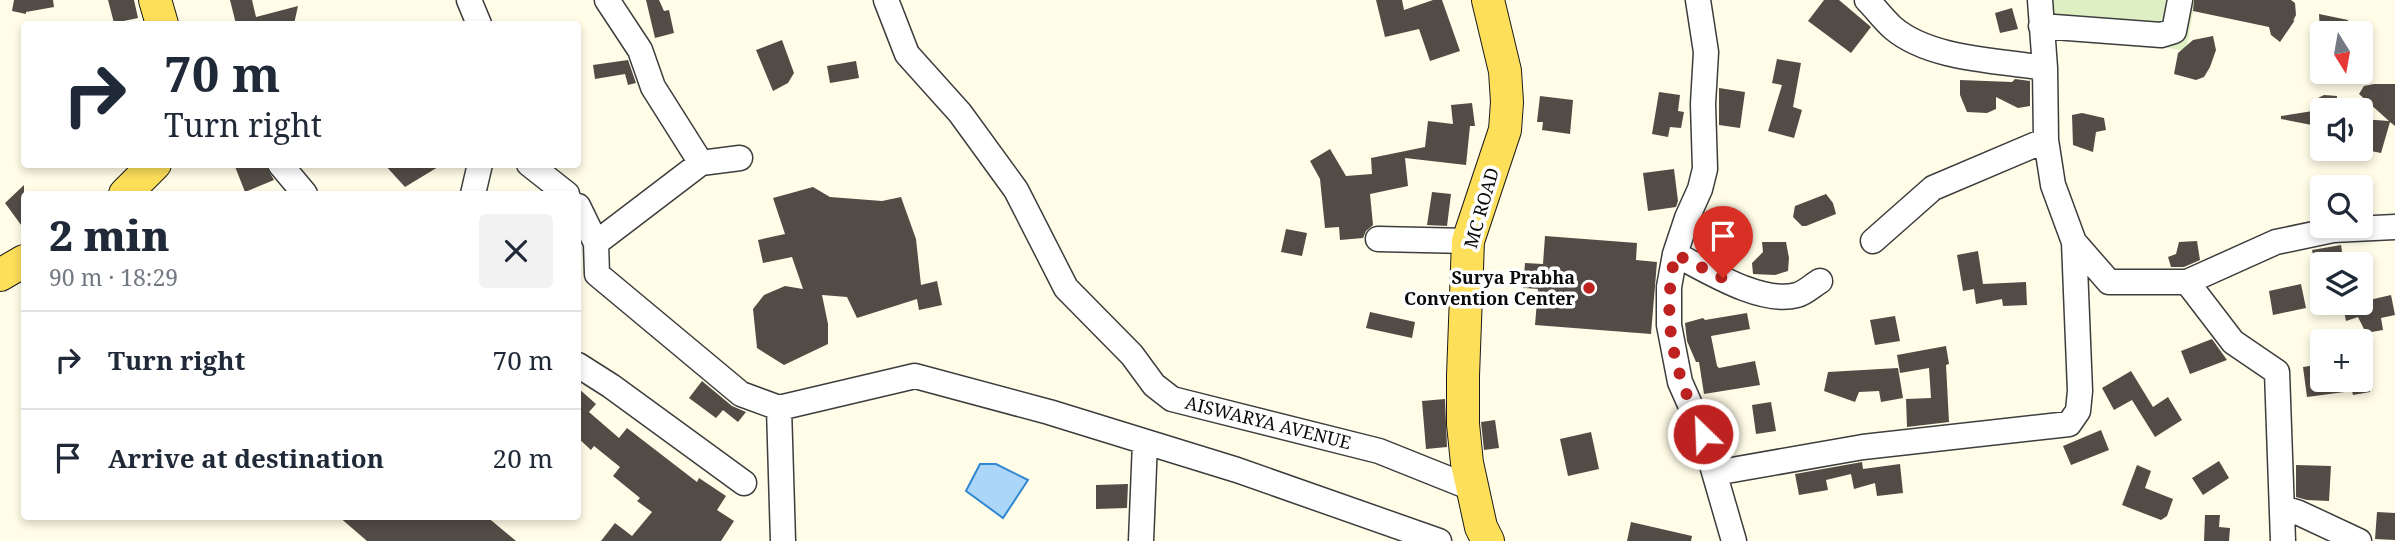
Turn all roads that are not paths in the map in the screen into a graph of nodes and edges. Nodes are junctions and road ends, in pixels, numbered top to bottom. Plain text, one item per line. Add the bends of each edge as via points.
1 (155, 0) edge
2 (469, 0) edge
3 (607, 0) edge
4 (886, 0) edge
5 (1488, 0) edge
6 (1698, 0) edge
7 (1867, 0) edge
8 (2040, 0) edge
9 (2180, 0) edge
10 (161, 21) edge
11 (478, 21) edge
12 (2041, 26) junction
13 (2045, 68) junction
14 (2046, 140) junction
15 (740, 158) dead end
16 (701, 163) junction
17 (151, 168) edge
18 (283, 168) edge
19 (479, 168) edge
20 (534, 168) edge
21 (128, 191) edge
22 (302, 191) edge
23 (474, 191) edge
24 (562, 191) edge
25 (581, 212) edge
26 (2395, 227) edge
27 (1378, 239) dead end
28 (1468, 241) junction
29 (1873, 241) dead end
30 (2074, 242) junction
31 (596, 243) junction
32 (1675, 254) junction
33 (21, 263) edge
34 (0, 275) edge
35 (1821, 281) dead end
36 (2187, 282) junction
37 (581, 367) edge
38 (779, 408) junction
39 (1145, 442) junction
40 (1715, 472) junction
41 (744, 483) dead end
42 (1474, 489) junction
43 (2283, 508) junction
44 (783, 541) edge
45 (1141, 541) edge
46 (1439, 541) edge
47 (1488, 541) edge
48 (1734, 541) edge
49 (2283, 541) edge
50 (2359, 541) edge

1 - 10 main road
2 - 11 street
3 - 16 street via 640,50 653,87
4 - 42 street, AISWARYA AVENUE via 907,54 960,113 1016,190 1066,288 1132,355 1162,393 1379,450
5 - 28 main road, MC ROAD via 1505,71 1505,130
6 - 32 street via 1706,52 1705,169
7 - 13 street via 1894,29 1927,47
8 - 12 street
9 - 12 street via 2174,30 2161,35
12 - 13 street
13 - 14 street
14 - 29 street via 1933,188
14 - 30 street via 2053,186
15 - 16 street
16 - 31 street
17 - 21 main road
18 - 22 street
19 - 23 street
20 - 24 street
25 - 31 street
26 - 36 street via 2333,230 2276,242
27 - 28 street
28 - 42 main road, MC ROAD via 1463,424
30 - 36 street via 2109,282
30 - 40 street via 2080,391 2078,411 2069,424 1863,447
31 - 38 street via 597,274 741,394
32 - 35 street via 1748,290 1767,294 1797,295
32 - 40 street via 1669,287 1671,340 1681,382
33 - 34 main road
36 - 43 street via 2233,342 2277,372
37 - 41 street
38 - 39 street via 915,376
38 - 44 street
39 - 45 street
39 - 46 street
40 - 48 street
42 - 47 main road, MC ROAD
43 - 49 street
43 - 50 street

